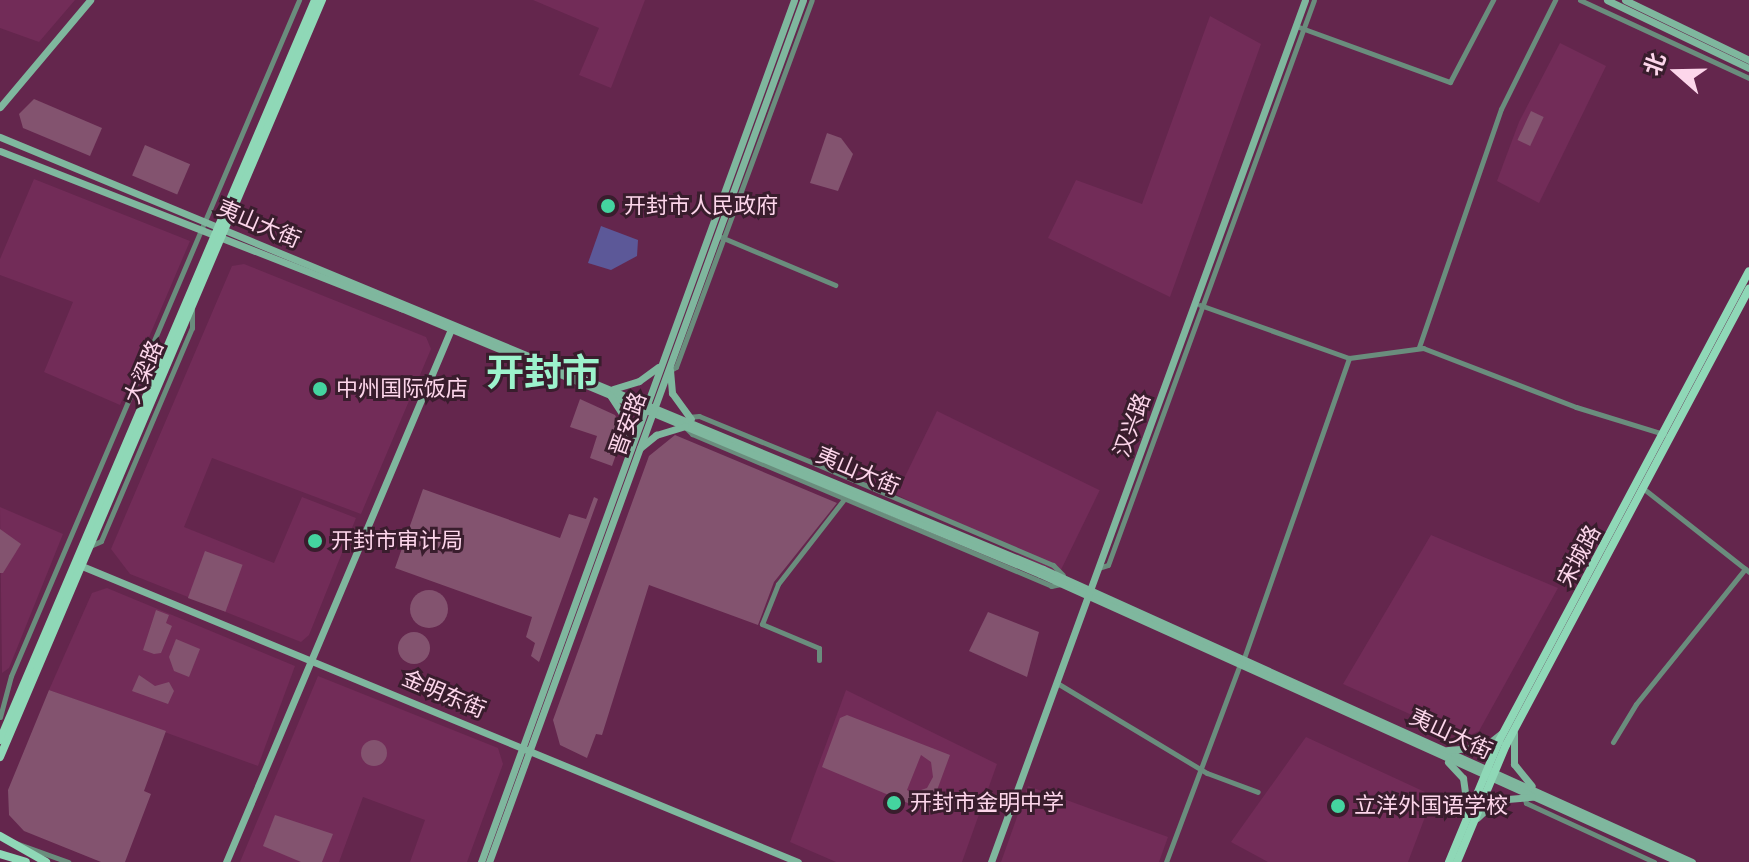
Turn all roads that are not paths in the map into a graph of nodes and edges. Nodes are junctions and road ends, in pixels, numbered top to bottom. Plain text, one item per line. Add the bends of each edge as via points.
1 (90, 0) edge
2 (299, 0) edge
3 (315, 0) edge
4 (322, 0) edge
5 (794, 0) edge
6 (803, 0) edge
7 (812, 0) edge
8 (1303, 0) edge
9 (1314, 0) edge
10 (1493, 0) edge
11 (1555, 0) edge
12 (1580, 0) edge
13 (1607, 0) edge
14 (1625, 0) edge
15 (1299, 27) junction
16 (1749, 60) edge
17 (1749, 68) edge
18 (1749, 78) edge
19 (0, 107) edge
20 (0, 137) edge
21 (0, 151) edge
22 (205, 221) junction
23 (222, 228) junction
24 (200, 232) junction
25 (720, 237) junction
26 (217, 238) junction
27 (1749, 271) edge
28 (835, 285) dead end
29 (1749, 289) edge
30 (1199, 305) junction
31 (451, 329) junction
32 (1419, 347) junction
33 (1349, 358) junction
34 (667, 367) junction
35 (611, 391) junction
36 (650, 407) junction
37 (687, 422) junction
38 (1664, 434) junction
39 (635, 448) junction
40 (1644, 489) junction
41 (845, 498) junction
42 (78, 564) junction
43 (1747, 571) edge
44 (1064, 582) junction
45 (1088, 592) junction
46 (312, 660) junction
47 (819, 660) dead end
48 (1242, 661) junction
49 (0, 683) edge
50 (1057, 683) junction
51 (10, 687) junction
52 (0, 717) edge
53 (1510, 728) junction
54 (0, 740) edge
55 (1613, 742) dead end
56 (526, 748) junction
57 (1441, 753) junction
58 (0, 757) edge
59 (1201, 768) junction
60 (1488, 774) junction
61 (1258, 792) dead end
62 (1535, 793) junction
63 (1523, 794) junction
64 (1468, 812) junction
65 (1470, 826) junction
66 (3, 839) edge
67 (0, 854) edge
68 (7, 862) edge
69 (26, 862) edge
70 (46, 862) edge
71 (68, 862) edge
72 (226, 862) edge
73 (481, 862) edge
74 (489, 862) edge
75 (798, 862) edge
76 (989, 862) edge
77 (1166, 862) edge
78 (1449, 862) edge
79 (1457, 862) edge
80 (1654, 862) edge
81 (1679, 862) edge
82 (1692, 862) edge

1 - 19 main road
2 - 22 street
3 - 23 main road, 大梁路
4 - 23 main road, 大梁路
5 - 34 main road, 晋安路
6 - 25 main road, 晋安路
7 - 25 street
8 - 15 main road, 汉兴路
8 - 45 main road, 汉兴路
9 - 15 street
10 - 15 street via 1450,82
11 - 32 street via 1501,109
12 - 18 street
13 - 17 main road
14 - 16 main road
15 - 30 main road, 汉兴路
20 - 22 main road, 夷山大街
21 - 24 main road, 夷山大街
22 - 23 main road, 夷山大街
22 - 24 street
23 - 26 main road, 大梁路
23 - 35 main road, 夷山大街
24 - 26 main road, 夷山大街
24 - 51 street
25 - 28 street
25 - 34 main road, 晋安路
26 - 31 main road, 夷山大街
26 - 42 main road, 大梁路
26 - 42 main road, 大梁路
27 - 38 main road, 宋城路
29 - 40 main road, 宋城路
30 - 33 street
30 - 45 main road, 汉兴路
31 - 35 main road, 夷山大街
31 - 46 main road
32 - 33 street
32 - 38 street via 1576,407
33 - 48 street
34 - 35 main road
34 - 36 main road, 晋安路
34 - 37 main road via 672,393
35 - 36 main road, 夷山大街
35 - 39 main road
36 - 37 main road, 夷山大街
36 - 39 main road, 晋安路
37 - 39 main road
37 - 41 street via 692,434
37 - 44 main road, 夷山大街
37 - 44 street via 699,416 1011,547 1053,565
38 - 53 main road, 宋城路
39 - 56 main road, 晋安路
40 - 43 street
40 - 53 main road, 宋城路
41 - 44 street via 1051,586
41 - 47 street via 778,584 762,624 819,648
42 - 46 main road, 金明东街
42 - 54 main road, 大梁路
42 - 58 main road, 大梁路
43 - 55 street via 1636,704
44 - 45 main road, 夷山大街
45 - 48 main road, 夷山大街
45 - 50 main road, 汉兴路
45 - 76 main road, 汉兴路
46 - 56 main road, 金明东街
46 - 72 main road
48 - 57 main road, 夷山大街
48 - 59 street
49 - 51 street
50 - 59 street
50 - 76 main road, 汉兴路
51 - 52 street
53 - 57 main road via 1484,747
53 - 60 main road, 宋城路
53 - 62 main road via 1514,764
56 - 73 main road, 晋安路
56 - 74 main road, 晋安路
56 - 75 main road, 金明东街
57 - 60 main road, 夷山大街
57 - 64 main road via 1463,778
59 - 61 street
59 - 77 street
60 - 62 main road, 夷山大街
60 - 63 main road, 夷山大街
60 - 64 main road, 宋城路
60 - 65 main road, 宋城路
62 - 63 main road, 夷山大街
62 - 81 main road, 夷山大街
62 - 82 main road, 夷山大街
63 - 65 main road via 1496,800
63 - 80 street via 1526,803
64 - 78 main road, 宋城路
65 - 79 main road, 宋城路
66 - 70 main road
66 - 71 street
67 - 68 street
67 - 69 main road

